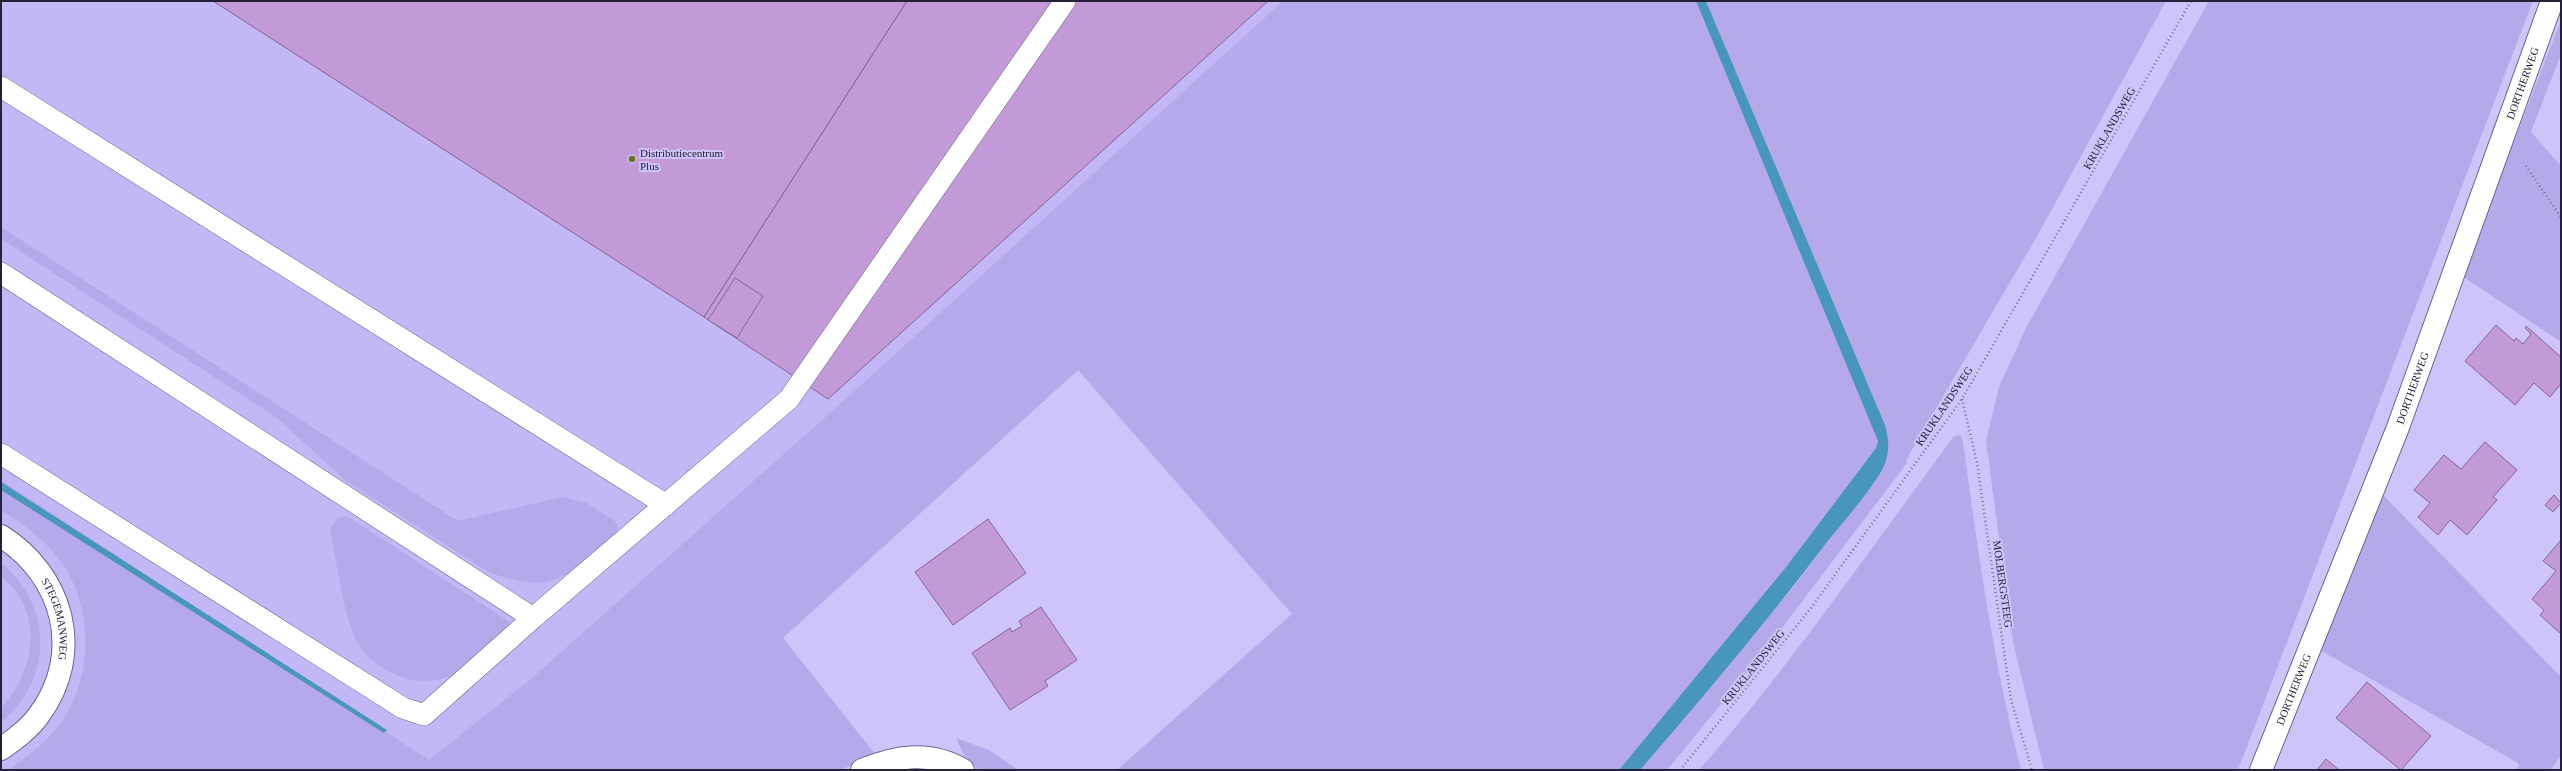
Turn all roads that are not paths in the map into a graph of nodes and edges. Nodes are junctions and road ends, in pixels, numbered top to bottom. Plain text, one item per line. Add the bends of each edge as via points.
1 (1065, 1) edge
2 (2552, 1) edge
3 (1, 87) edge
4 (1, 273) edge
5 (1, 454) edge
6 (666, 505) junction
7 (1, 536) edge
8 (534, 618) junction
9 (1, 749) edge
10 (862, 770) edge
11 (963, 770) edge
12 (2261, 770) edge

1 - 6 lane via 789,399
2 - 12 street, DORTHERWEG via 2397,430
3 - 6 lane
4 - 8 lane
5 - 8 lane via 403,708 424,715
6 - 8 lane
7 - 9 street, STEGEMANWEG via 26,554 42,573 54,594 62,618 64,642 61,668 40,715 23,733
10 - 11 street via 882,762 918,756 936,758

